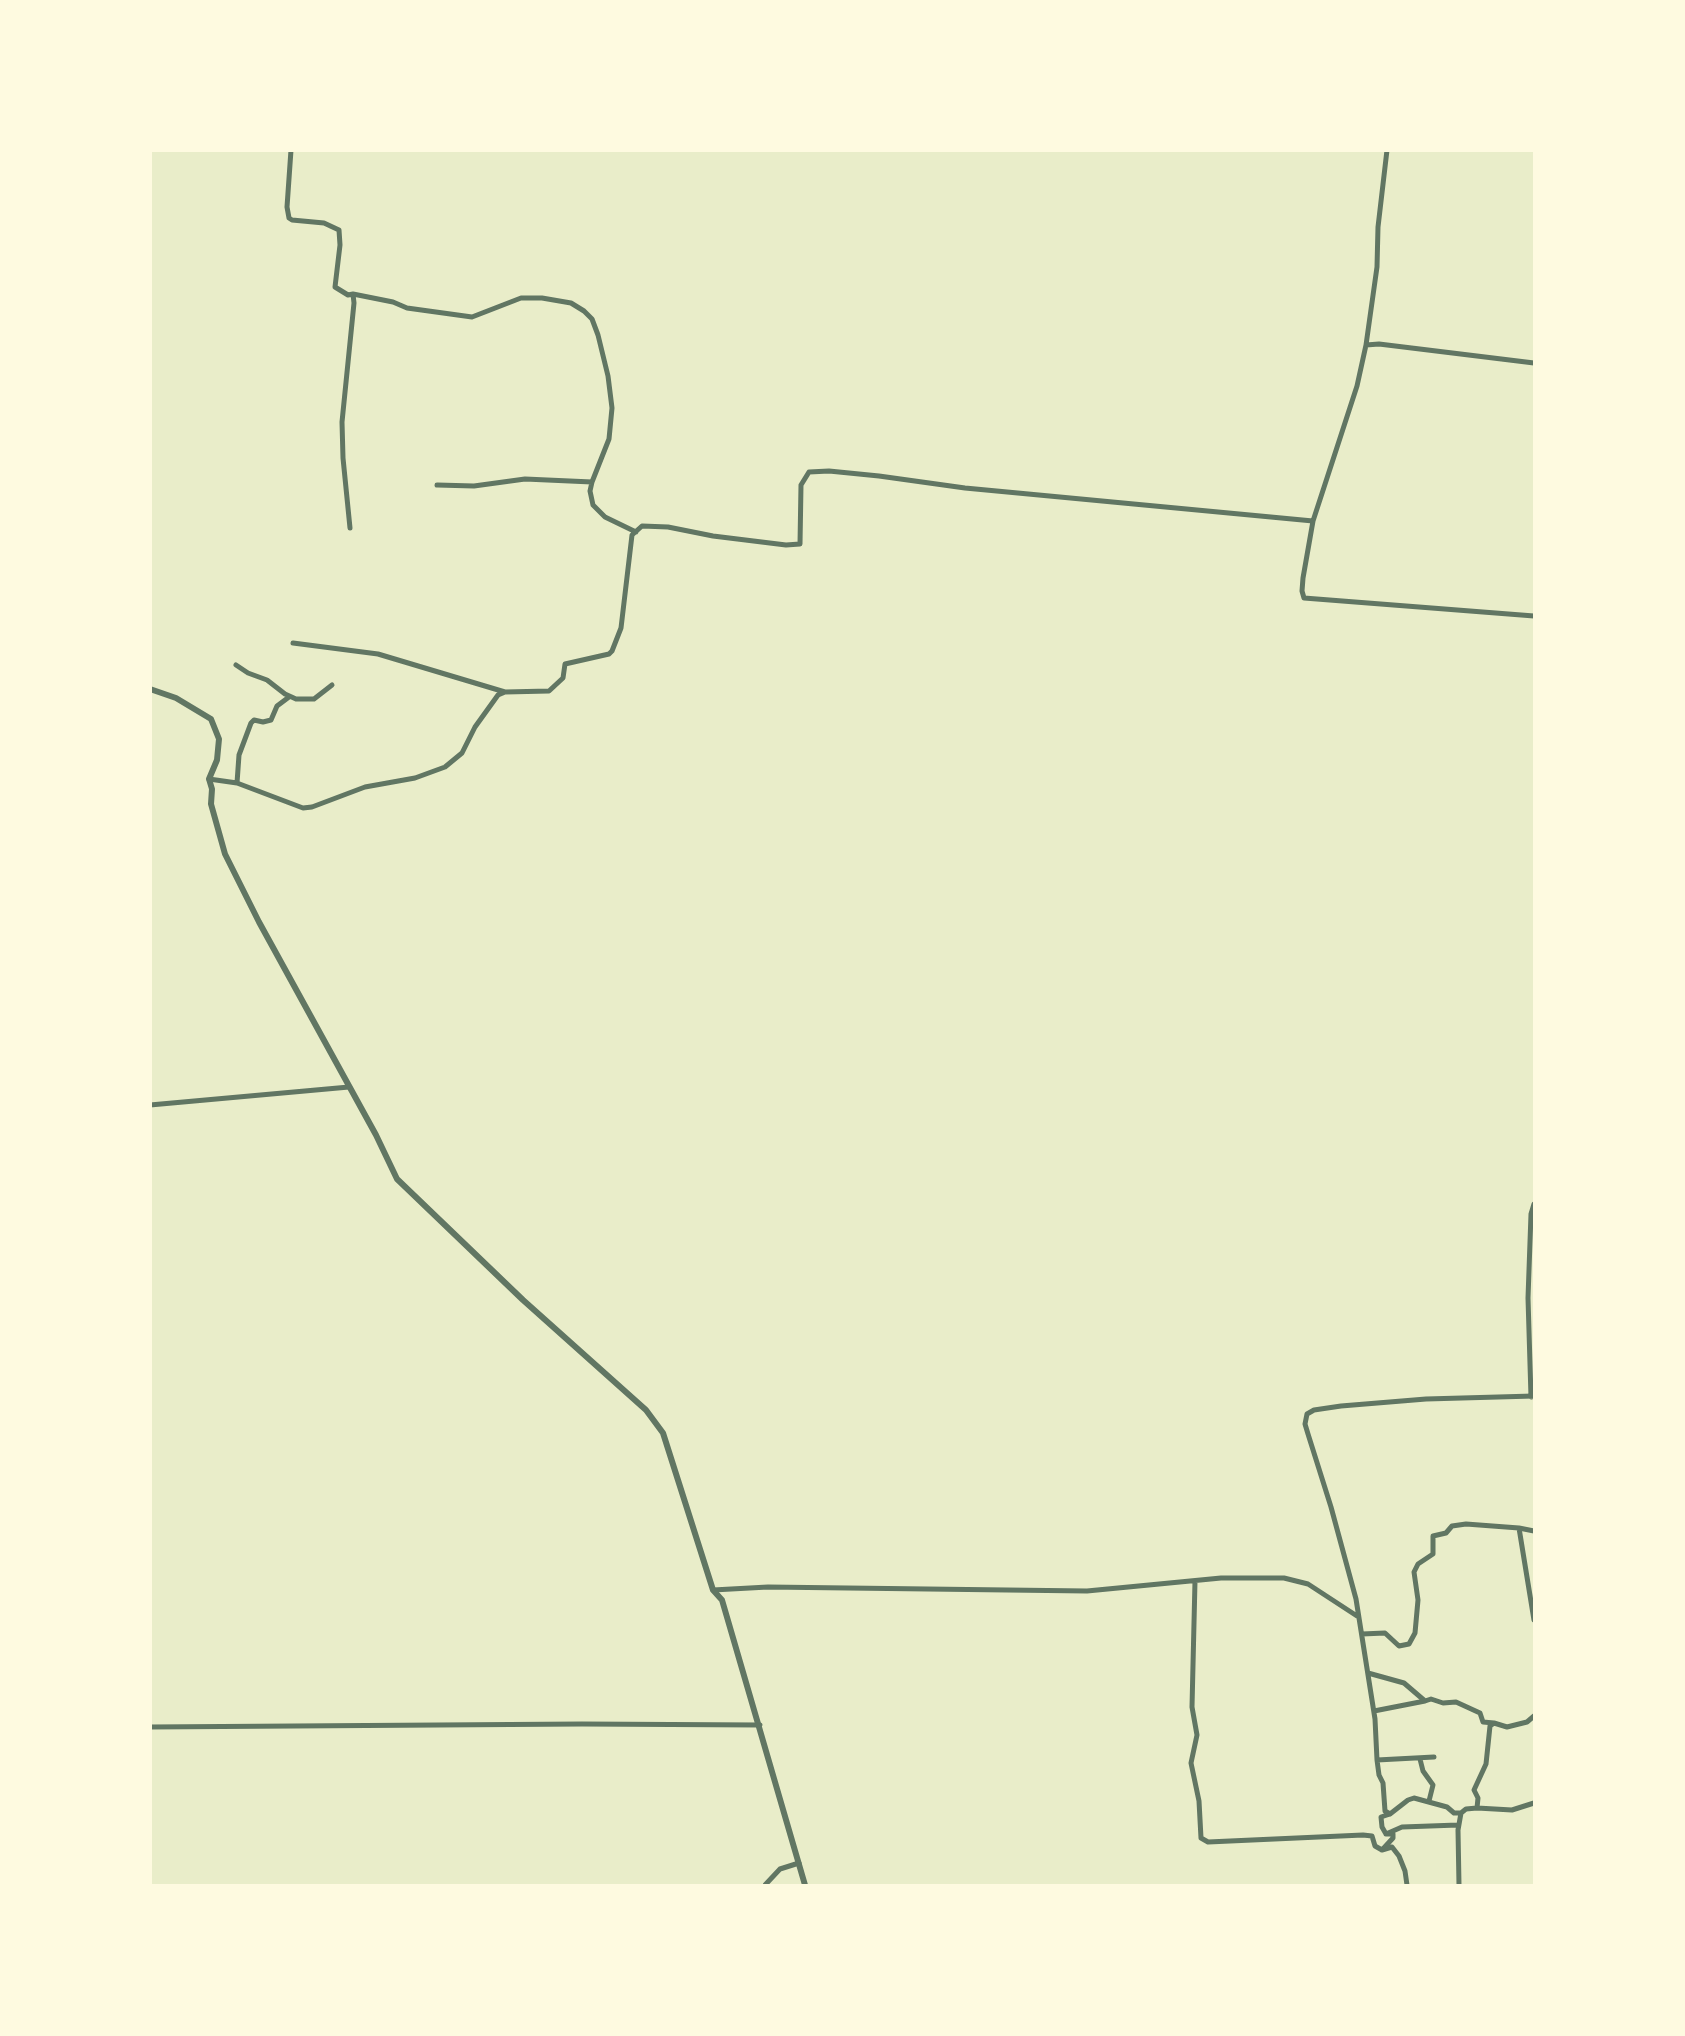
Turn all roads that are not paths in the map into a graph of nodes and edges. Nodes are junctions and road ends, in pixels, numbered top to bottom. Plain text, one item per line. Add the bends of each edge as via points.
1 (291, 150) edge
2 (1387, 150) edge
3 (353, 294) junction
4 (1366, 345) junction
5 (1535, 363) edge
6 (592, 482) junction
7 (437, 485) dead end
8 (1313, 522) junction
9 (350, 528) dead end
10 (636, 532) junction
11 (1535, 616) edge
12 (293, 643) dead end
13 (236, 665) dead end
14 (332, 685) dead end
15 (150, 689) edge
16 (505, 692) junction
17 (289, 697) junction
18 (209, 779) junction
19 (237, 783) junction
20 (349, 1087) junction
21 (150, 1105) edge
22 (1535, 1204) edge
23 (1533, 1396) edge
24 (1519, 1528) junction
25 (1535, 1531) edge
26 (1195, 1581) junction
27 (713, 1590) junction
28 (1357, 1616) junction
29 (1535, 1620) edge
30 (1362, 1634) junction
31 (1368, 1673) junction
32 (1425, 1701) junction
33 (1374, 1711) junction
34 (1535, 1716) edge
35 (1494, 1723) junction
36 (760, 1725) junction
37 (150, 1727) edge
38 (1434, 1757) dead end
39 (1420, 1759) junction
40 (1377, 1760) junction
41 (1429, 1801) junction
42 (1535, 1802) edge
43 (1477, 1808) junction
44 (1461, 1813) junction
45 (1390, 1814) junction
46 (1458, 1825) junction
47 (1386, 1834) junction
48 (1382, 1850) junction
49 (799, 1863) junction
50 (765, 1885) edge
51 (805, 1885) edge
52 (1407, 1885) edge
53 (1459, 1885) edge

1 - 3 street via 289,218 340,230 335,287 348,296
2 - 4 street
3 - 6 street via 472,317 521,299 571,303 584,311 598,335 612,408 609,439
3 - 9 street via 342,422
4 - 5 street
4 - 8 street
6 - 7 street via 525,479 474,486
6 - 10 street via 590,491 597,511
8 - 10 street via 812,471 801,485 800,544 668,527 642,526
8 - 11 street via 1304,598
10 - 16 street via 629,550 621,628 612,651 565,664 563,678 549,691
12 - 16 street via 378,654
13 - 17 street
14 - 17 street via 314,699
15 - 18 street via 211,719 219,738
16 - 19 street via 488,707 462,753 430,774 365,787 303,808
17 - 19 street via 277,706 271,720 251,723 239,755
18 - 19 street
18 - 20 street via 212,816 225,854
20 - 21 street
20 - 27 street via 397,1179 658,1424 669,1446
22 - 23 street via 1528,1298
23 - 28 street via 1426,1398 1307,1414 1305,1424
24 - 25 street
24 - 29 street
24 - 30 street via 1466,1524 1433,1535 1433,1554 1418,1564 1415,1572 1418,1600 1409,1644 1399,1646 1385,1633
26 - 27 street via 1087,1591
26 - 28 street via 1294,1578
26 - 48 street via 1192,1707 1197,1735 1191,1763 1201,1838 1208,1842 1363,1835 1372,1836
27 - 36 street via 722,1600
28 - 30 street
30 - 31 street
31 - 32 street via 1404,1683
31 - 33 street
32 - 33 street
32 - 35 street via 1456,1702 1480,1713 1483,1722
33 - 40 street
34 - 35 street via 1507,1727
35 - 43 street via 1488,1730 1486,1764 1474,1790
36 - 37 street
36 - 49 street
38 - 39 street
39 - 40 street
39 - 41 street via 1433,1785
40 - 45 street via 1384,1811
41 - 44 street
41 - 45 street via 1408,1800
42 - 43 street via 1512,1810
43 - 44 street
44 - 46 street
45 - 47 street via 1381,1817
46 - 47 street via 1402,1827
46 - 53 street
47 - 48 street via 1393,1833 1393,1838
48 - 52 street via 1392,1847 1399,1856
49 - 50 street via 780,1869
49 - 51 street

